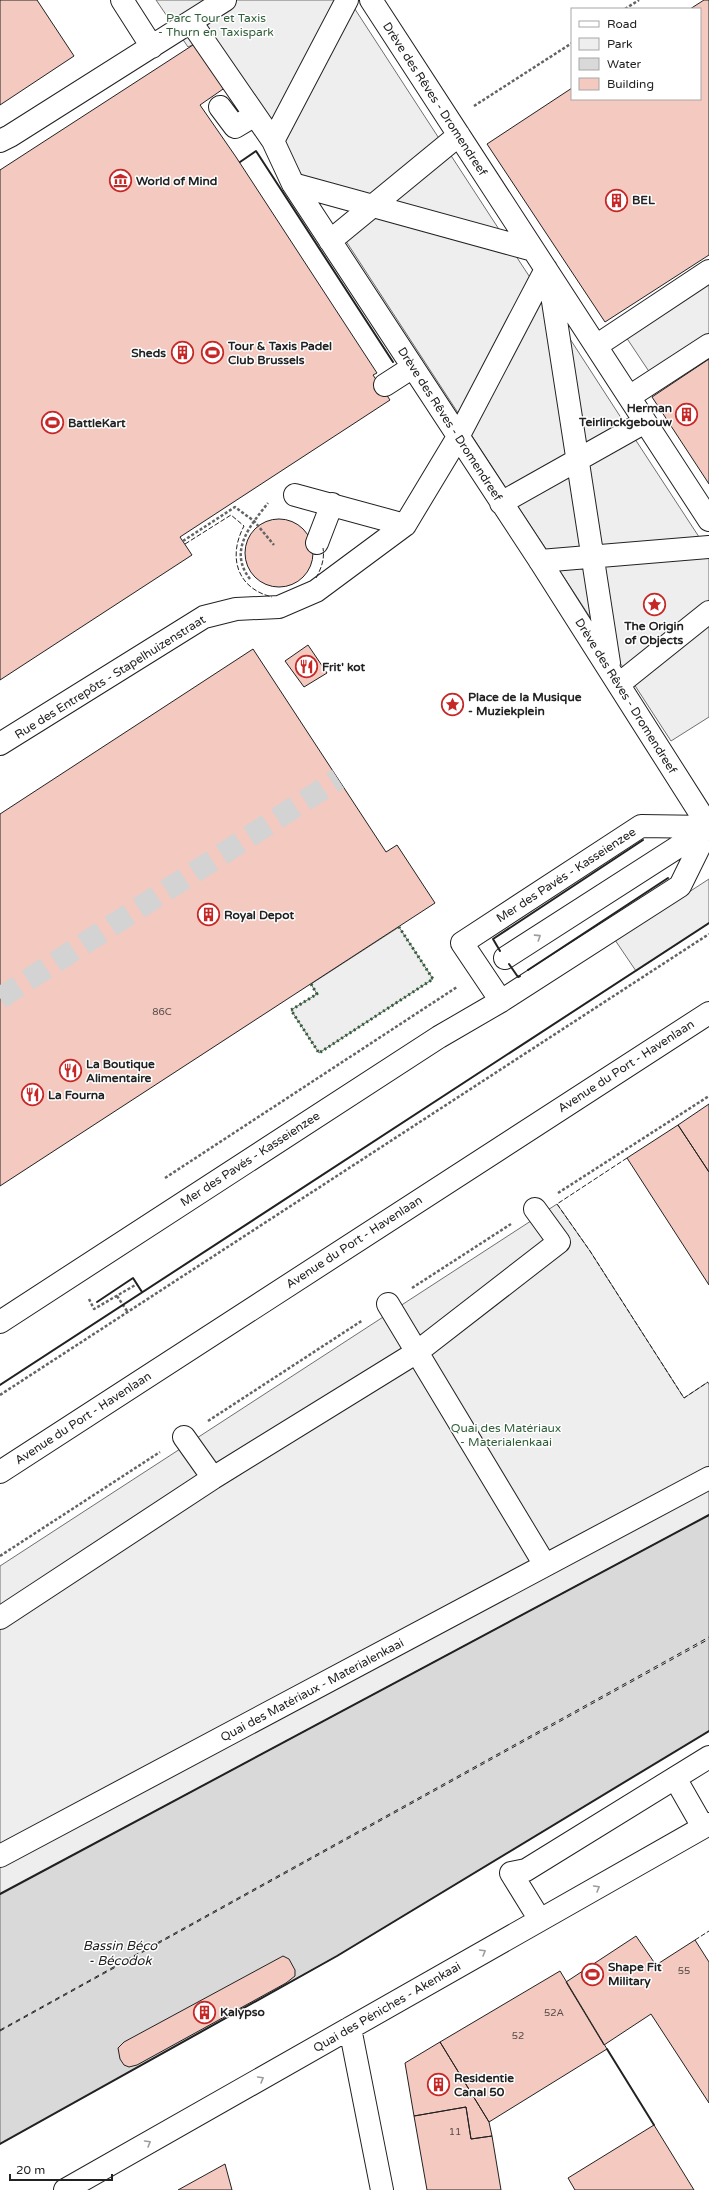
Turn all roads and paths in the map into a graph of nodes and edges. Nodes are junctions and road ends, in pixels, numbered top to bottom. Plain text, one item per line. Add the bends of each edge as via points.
1 (122, 0) edge
2 (225, 0) edge
3 (347, 0) edge
4 (371, 0) edge
5 (639, 0) edge
6 (627, 8) edge
7 (191, 22) junction
8 (571, 44) edge
9 (152, 47) junction
10 (220, 107) dead end
11 (255, 115) junction
12 (454, 128) junction
13 (0, 140) edge
14 (272, 141) junction
15 (294, 184) junction
16 (371, 206) junction
17 (330, 240) junction
18 (533, 250) junction
19 (709, 271) edge
20 (547, 272) junction
21 (709, 345) edge
22 (596, 346) junction
23 (413, 367) junction
24 (385, 385) dead end
25 (629, 397) junction
26 (645, 422) junction
27 (458, 437) junction
28 (578, 461) junction
29 (295, 495) dead end
30 (272, 497) dead end
31 (501, 503) junction
32 (328, 512) junction
33 (709, 520) edge
34 (254, 521) junction
35 (405, 525) junction
36 (313, 539) dead end
37 (182, 541) dead end
38 (274, 545) dead end
39 (709, 547) edge
40 (593, 557) junction
41 (540, 561) junction
42 (254, 583) dead end
43 (709, 612) edge
44 (614, 677) junction
45 (0, 726) edge
46 (22, 731) junction
47 (0, 744) edge
48 (709, 827) edge
49 (709, 934) edge
50 (505, 958) dead end
51 (481, 970) junction
52 (501, 1001) junction
53 (709, 1013) edge
54 (709, 1096) edge
55 (164, 1178) dead end
56 (534, 1209) junction
57 (137, 1284) dead end
58 (94, 1296) dead end
59 (117, 1296) junction
60 (388, 1304) junction
61 (127, 1311) junction
62 (0, 1322) edge
63 (417, 1352) junction
64 (0, 1395) edge
65 (184, 1437) junction
66 (0, 1472) edge
67 (213, 1478) junction
68 (709, 1478) edge
69 (0, 1556) edge
70 (545, 1565) junction
71 (0, 1618) edge
72 (709, 1757) edge
73 (675, 1778) junction
74 (706, 1826) edge
75 (0, 1856) edge
76 (540, 1920) junction
77 (350, 2028) junction
78 (65, 2190) edge
79 (382, 2190) edge

1 - 9 street
2 - 7 street
3 - 14 street
4 - 12 street, Drève des Rêves - Dromendreef
5 - 6 path
7 - 9 street
7 - 11 street, Drève des Rêves - Dromendreef
8 - 12 path
9 - 13 street
10 - 11 street via 235,127
11 - 14 street, Drève des Rêves - Dromendreef
12 - 16 street
12 - 18 street, Drève des Rêves - Dromendreef
14 - 15 street, Drève des Rêves - Dromendreef
15 - 16 street
15 - 17 street, Drève des Rêves - Dromendreef
16 - 17 street
16 - 18 street
17 - 23 street, Drève des Rêves - Dromendreef
18 - 20 street, Drève des Rêves - Dromendreef
19 - 22 street
20 - 22 street, Drève des Rêves - Dromendreef
20 - 27 street, Rue des Entrepôts - Stapelhuizenstraat
20 - 28 street
21 - 25 street
22 - 25 street, Drève des Rêves - Dromendreef
23 - 24 street
23 - 27 street, Drève des Rêves - Dromendreef
25 - 26 street, Drève des Rêves - Dromendreef
26 - 28 street
26 - 33 street, Drève des Rêves - Dromendreef
27 - 31 street, Drève des Rêves - Dromendreef
27 - 35 street, Rue des Entrepôts - Stapelhuizenstraat
28 - 31 street
28 - 40 street
29 - 32 street
30 - 34 path
31 - 41 street, Drève des Rêves - Dromendreef
32 - 35 street
32 - 36 street
34 - 37 path via 235,507
34 - 38 path
34 - 42 path via 242,540 240,554 242,567
35 - 46 street, Rue des Entrepôts - Stapelhuizenstraat via 316,591 279,607 236,609 204,617
39 - 40 street
40 - 41 street
40 - 44 street
41 - 44 street, Drève des Rêves - Dromendreef
43 - 44 street
44 - 48 street, Drève des Rêves - Dromendreef
45 - 46 street
46 - 47 street, Rue des Entrepôts - Stapelhuizenstraat
50 -> 48 street
48 - 51 street, Mer des Pavés - Kasseienzee via 641,826 462,943
48 - 52 street, Mer des Pavés - Kasseienzee via 680,886
49 - 61 path
51 - 52 street, Mer des Pavés - Kasseienzee
51 - 55 path
52 - 62 street, Mer des Pavés - Kasseienzee via 439,1037
53 - 66 street, Avenue du Port - Havenlaan
54 - 56 path
56 - 60 path
56 - 63 street via 559,1242
57 - 59 path
58 - 59 path via 88,1300 94,1309
59 - 61 path
60 - 63 street
60 - 65 path
61 - 64 path
63 - 67 street
63 - 70 street
65 - 67 street
65 - 69 path
67 - 71 street
68 - 70 street, Quai des Matériaux - Materialenkaai
70 - 75 street, Quai des Matériaux - Materialenkaai
72 - 73 street
73 - 74 street
73 - 76 street via 526,1870 511,1873
76 -> 74 street, Quai des Péniches - Akenkaai
77 -> 76 street, Quai des Péniches - Akenkaai
78 -> 77 street, Quai des Péniches - Akenkaai
77 - 79 street

